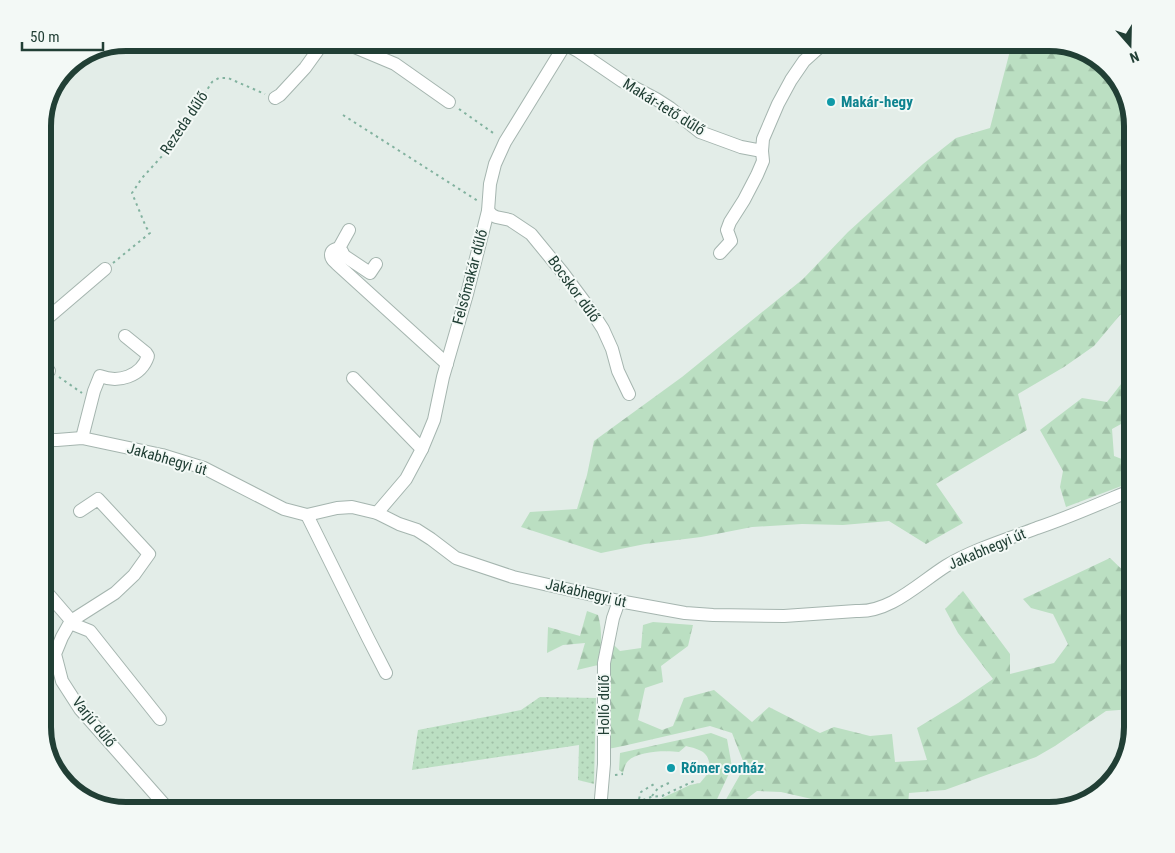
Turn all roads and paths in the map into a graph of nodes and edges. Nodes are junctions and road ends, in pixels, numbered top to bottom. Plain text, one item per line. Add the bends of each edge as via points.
1 (317, 51) edge
2 (365, 51) edge
3 (561, 51) edge
4 (579, 51) edge
5 (815, 51) edge
6 (274, 98) joint
7 (449, 102) joint
8 (343, 115) dead end
9 (505, 142) junction
10 (762, 151) junction
11 (488, 211) junction
12 (349, 230) dead end
13 (720, 253) dead end
14 (338, 255) junction
15 (376, 264) dead end
16 (105, 269) joint
17 (51, 315) edge
18 (125, 336) dead end
19 (447, 364) junction
20 (51, 372) edge
21 (353, 378) dead end
22 (629, 394) dead end
23 (93, 396) junction
24 (82, 438) junction
25 (51, 440) edge
26 (422, 449) junction
27 (1124, 493) edge
28 (80, 511) dead end
29 (378, 513) junction
30 (307, 515) junction
31 (51, 597) edge
32 (619, 601) junction
33 (71, 621) junction
34 (386, 673) dead end
35 (160, 719) dead end
36 (623, 774) dead end
37 (696, 778) dead end
38 (614, 779) dead end
39 (671, 782) dead end
40 (654, 784) dead end
41 (651, 797) junction
42 (639, 799) dead end
43 (643, 800) dead end
44 (163, 802) edge
45 (601, 802) edge

1 - 6 street via 305,68
2 - 7 street via 395,64
3 - 9 street, Felsőmakár dűlő
4 - 10 street, Makár-tető dűlő via 622,81 656,99 700,132
5 - 10 street via 804,61 778,104 763,139
6 - 16 path, Rezeda dűlő via 228,78 212,82 173,144 132,193 150,233
7 - 9 path
8 - 11 path via 482,204
9 - 11 street, Felsőmakár dűlő via 490,184
10 - 13 street via 763,162 758,175 727,230 731,241
11 - 19 street, Felsőmakár dűlő
11 - 22 street, Bocskor dűlő via 531,234 563,273 603,329
12 - 14 street
14 - 15 street via 370,273
14 - 19 street via 344,271
16 - 17 street
18 - 23 street via 146,353 146,362 133,375 119,379 100,376
19 - 26 street, Felsőmakár dűlő via 434,420
20 - 23 path
21 - 26 street
23 - 24 street
24 - 25 street, Jakabhegyi út
24 - 30 street, Jakabhegyi út via 162,454 204,468 284,509
26 - 29 street, Felsőmakár dűlő via 406,478
27 - 32 street, Jakabhegyi út via 947,565 898,600 866,612 712,615
28 - 33 street, Varjú dűlő via 98,499 149,554 134,575 115,592
29 - 30 street, Jakabhegyi út via 352,507
29 - 32 street, Jakabhegyi út via 417,530 456,558 513,577
30 - 34 street
31 - 33 street
32 - 45 street, Holló dűlő via 604,663
33 - 35 street via 90,631
33 - 44 street, Varjú dűlő via 55,654 62,681 80,709
36 - 38 path via 614,776
37 - 41 path via 662,796
39 - 41 path via 658,788
40 - 42 path via 641,792
41 - 43 path

